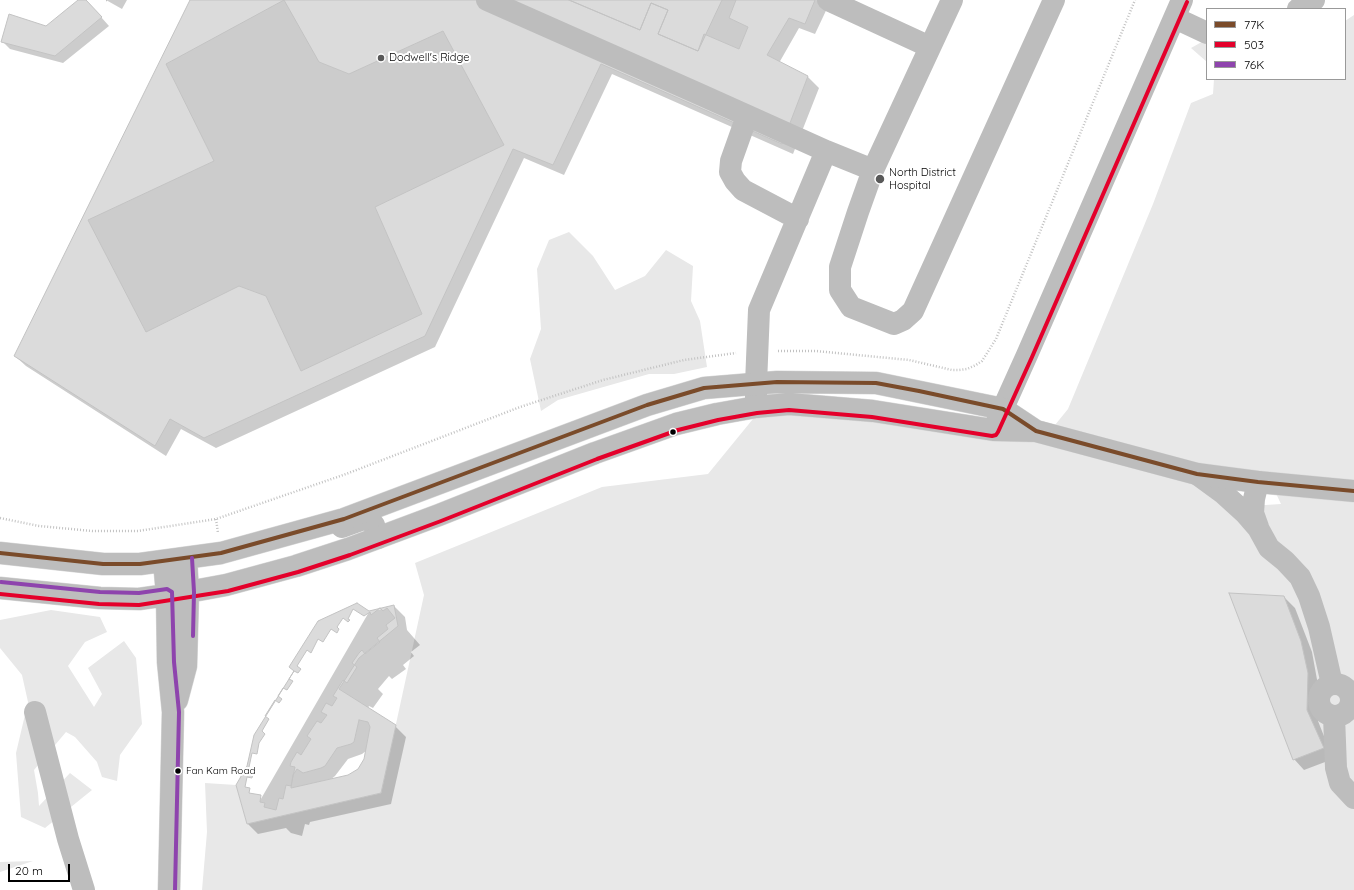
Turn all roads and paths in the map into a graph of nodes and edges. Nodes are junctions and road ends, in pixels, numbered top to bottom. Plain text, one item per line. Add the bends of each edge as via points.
1 (487, 0) edge
2 (828, 0) edge
3 (952, 0) edge
4 (1054, 0) edge
5 (1314, 0) edge
6 (1300, 8) edge
7 (1178, 9) edge
8 (1206, 32) edge
9 (930, 48) junction
10 (747, 116) junction
11 (826, 151) junction
12 (874, 170) junction
13 (798, 219) junction
14 (756, 384) junction
15 (756, 407) junction
16 (1003, 409) junction
17 (993, 430) junction
18 (1036, 432) junction
19 (1197, 474) junction
20 (1258, 482) junction
21 (1354, 492) edge
22 (0, 518) edge
23 (216, 518) dead end
24 (1258, 528) junction
25 (286, 535) junction
26 (378, 538) junction
27 (0, 553) edge
28 (186, 558) junction
29 (164, 561) junction
30 (0, 588) edge
31 (177, 594) junction
32 (35, 712) dead end
33 (1354, 798) edge
34 (84, 890) edge
35 (169, 890) edge

1 - 10 main road
2 - 9 main road
3 - 9 main road
4 - 12 main road via 913,311 894,324 851,307 840,290 840,267
5 - 6 main road
7 - 8 main road
7 - 16 main road
9 - 12 main road
10 - 11 main road
10 - 13 main road via 731,161 730,172 743,190
11 - 12 main road
11 - 13 main road
13 - 14 main road via 759,310
14 - 15 main road
14 - 16 main road via 876,383
14 - 25 main road via 704,388 647,405 344,519
15 - 17 main road via 789,404 873,411
15 - 26 main road via 717,414 670,427 595,453
16 - 17 main road
16 - 18 main road
17 - 18 main road
18 - 19 main road
19 - 20 main road
19 - 24 main road via 1240,508
20 - 21 main road
20 - 24 main road via 1253,513
22 - 23 path via 39,526 92,531 138,531
24 - 33 main road via 1269,548 1300,577 1319,628 1332,684 1346,689 1351,698 1344,712 1334,716 1336,768 1340,782
25 - 26 main road via 302,538 364,520 371,521
25 - 28 main road via 221,553
26 - 31 main road via 296,566 226,585
27 - 29 main road via 103,564
28 - 29 main road
28 - 31 main road
29 - 31 main road
30 - 31 main road via 100,598 139,599
31 - 35 main road via 168,662 174,712
32 - 34 main road

